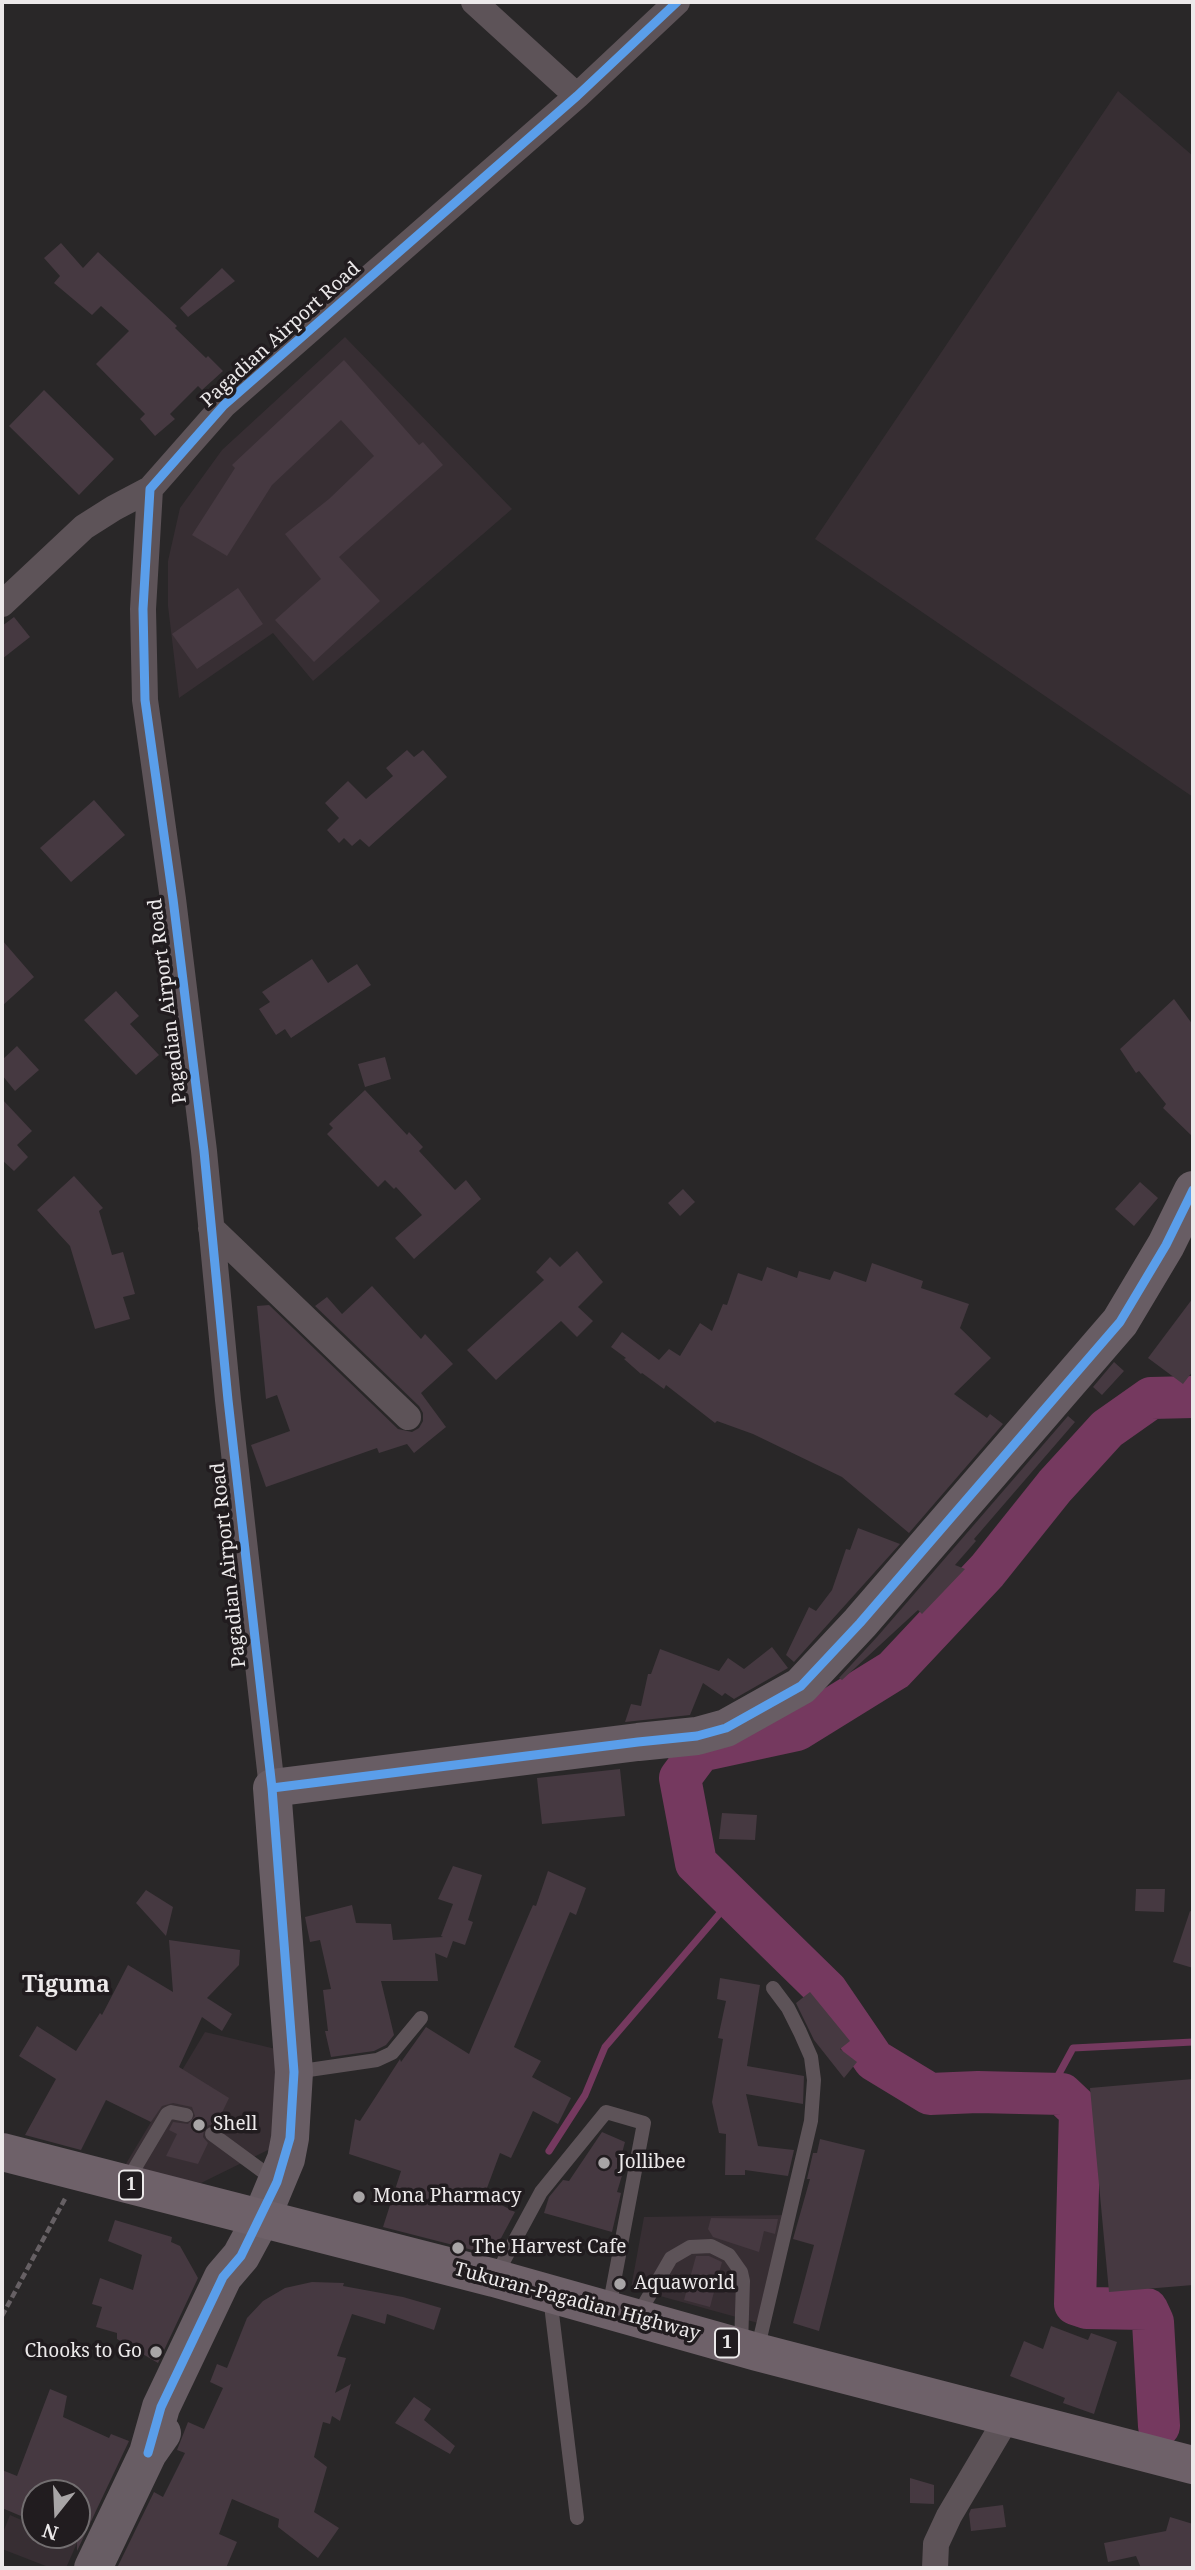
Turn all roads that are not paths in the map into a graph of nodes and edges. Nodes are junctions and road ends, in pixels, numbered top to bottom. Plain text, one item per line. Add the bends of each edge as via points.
1 (474, 2) edge
2 (677, 2) edge
3 (577, 96) junction
4 (150, 489) junction
5 (2, 604) edge
6 (1193, 1190) edge
7 (211, 1228) junction
8 (408, 1417) dead end
9 (272, 1788) junction
10 (773, 1988) dead end
11 (421, 2018) dead end
12 (294, 2072) junction
13 (186, 2115) dead end
14 (212, 2134) dead end
15 (2, 2152) edge
16 (277, 2182) junction
17 (125, 2183) junction
18 (261, 2219) junction
19 (494, 2278) junction
20 (550, 2294) junction
21 (623, 2314) junction
22 (749, 2350) junction
23 (1007, 2418) junction
24 (1193, 2465) edge
25 (577, 2518) dead end
26 (93, 2568) edge
27 (935, 2568) edge

1 - 3 street
2 - 3 street, Pagadian Airport Road
3 - 4 street, Pagadian Airport Road via 224,405
4 - 5 street via 84,527
4 - 7 street, Pagadian Airport Road via 145,700
6 - 9 street via 1120,1322 801,1686 726,1728 696,1736
7 - 8 street
7 - 9 street, Pagadian Airport Road
9 - 12 street, Pagadian Airport Road
10 - 22 lane via 800,2032 811,2057 814,2080 811,2120
11 - 12 lane via 392,2053 377,2060
12 - 16 street, Pagadian Airport Road via 290,2138
13 - 17 lane via 167,2114
14 - 16 lane
15 - 17 highway, Tukuran-Pagadian Highway / 1
16 - 18 street, Pagadian Airport Road
17 - 18 highway, Tukuran-Pagadian Highway / 1
18 - 19 highway, Tukuran-Pagadian Highway / 1
18 - 26 street, Pagadian Airport Road via 241,2256 223,2277 190,2361 161,2407 148,2453
19 - 20 highway, Tukuran-Pagadian Highway / 1
19 - 21 lane via 541,2192 606,2112 644,2123
20 - 21 highway, Tukuran-Pagadian Highway / 1
20 - 25 lane
21 - 22 highway, Tukuran-Pagadian Highway / 1
21 - 22 lane via 671,2258 690,2247 711,2246 729,2255 741,2272
22 - 23 highway, Tukuran-Pagadian Highway / 1
23 - 24 highway, Tukuran-Pagadian Highway / 1
23 - 27 street via 949,2516 936,2544

